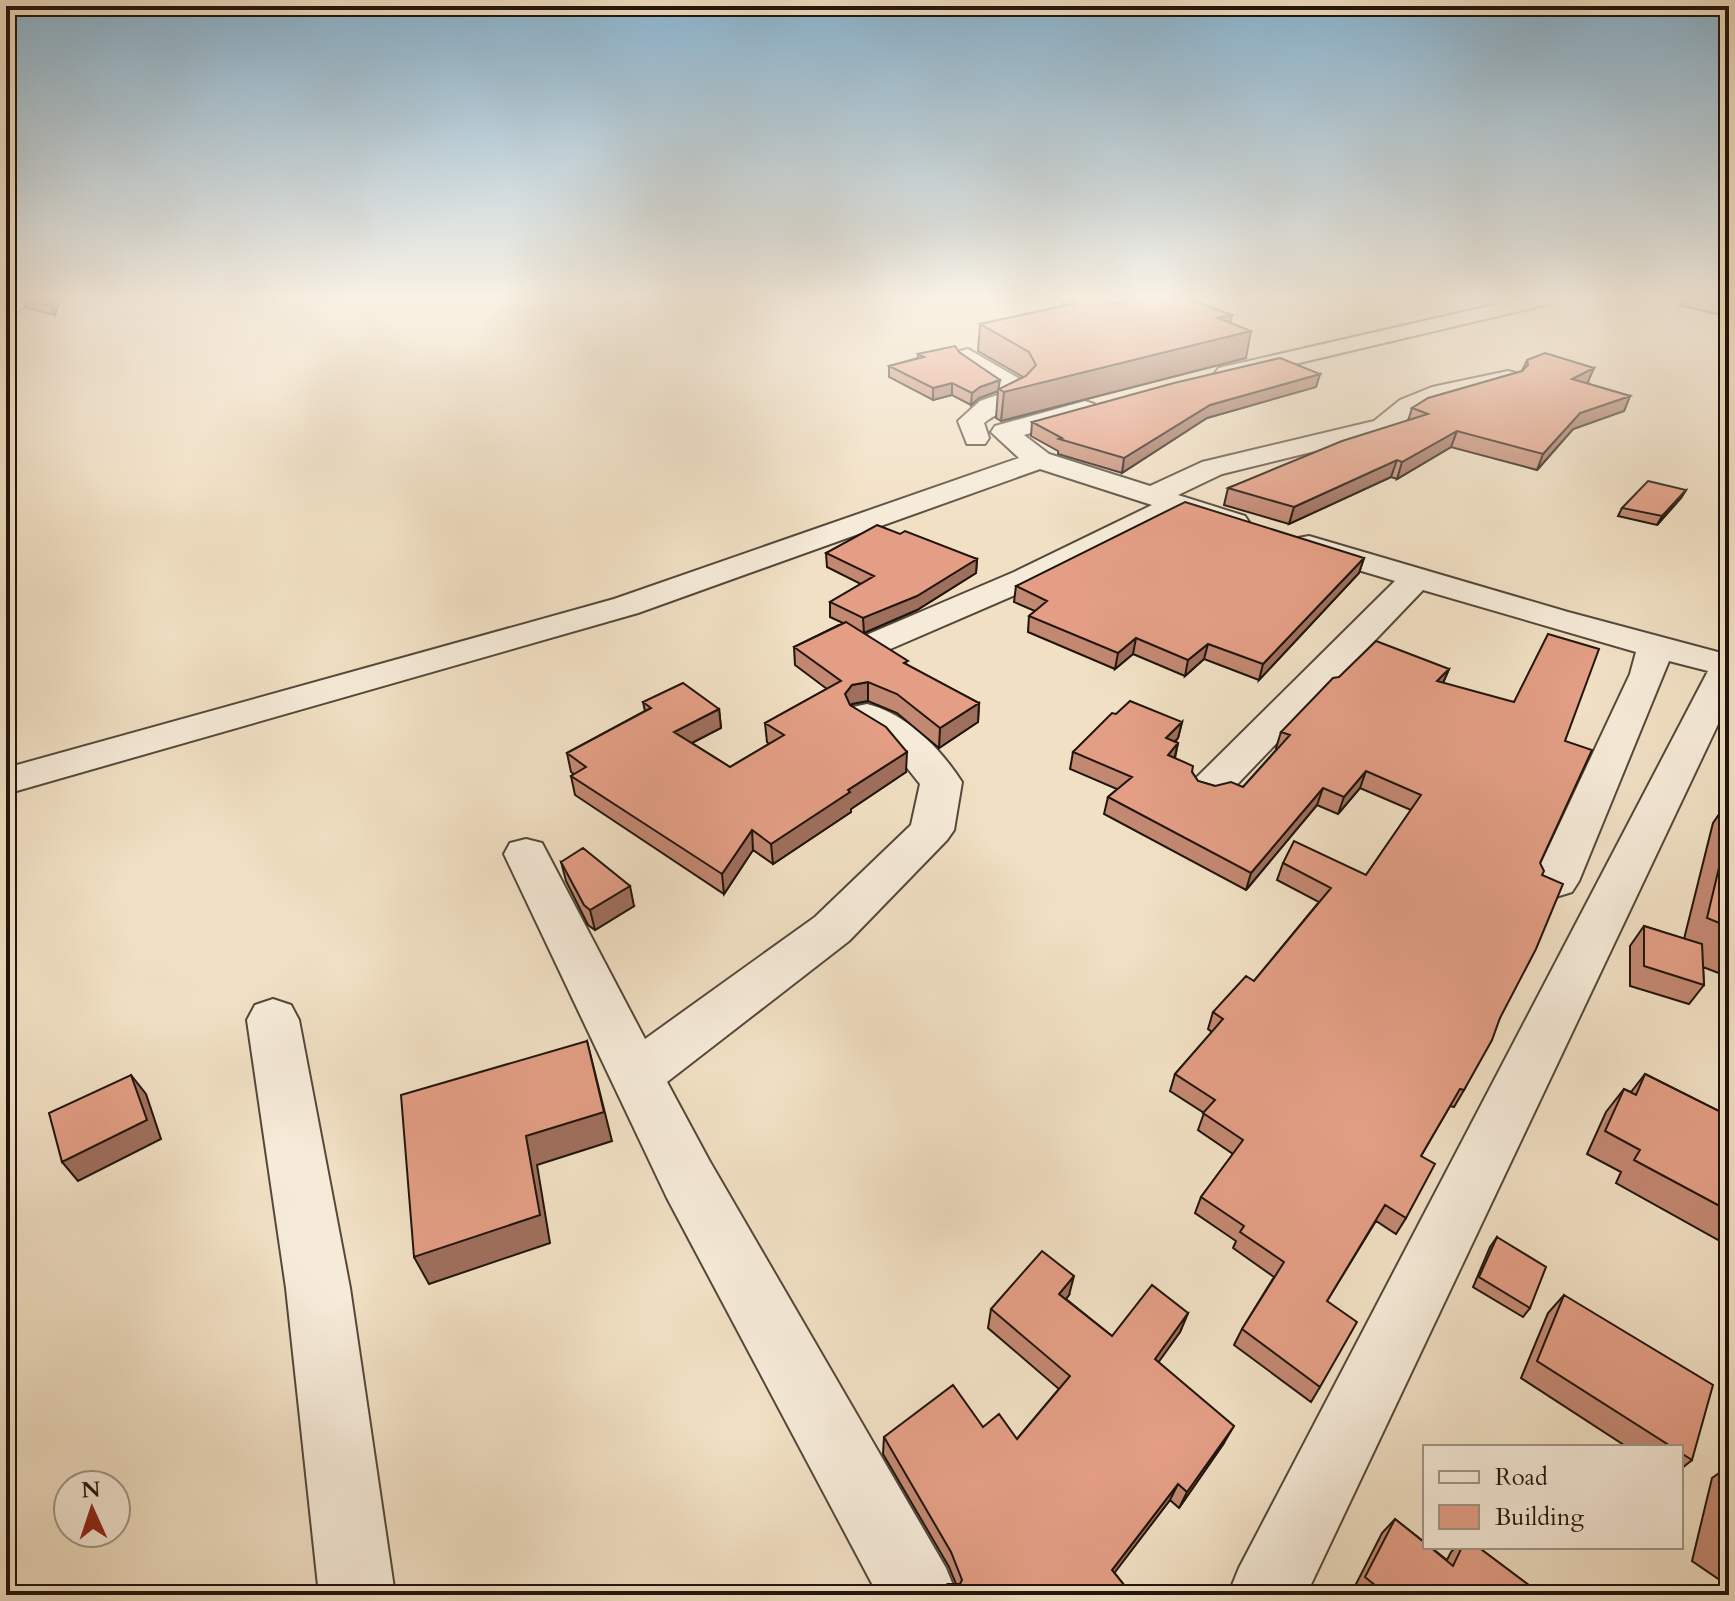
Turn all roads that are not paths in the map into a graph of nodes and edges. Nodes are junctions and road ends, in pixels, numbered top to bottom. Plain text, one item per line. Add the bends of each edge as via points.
1 (994, 373) edge
2 (1226, 373) edge
3 (1508, 378) edge
4 (1195, 380) edge
5 (1107, 403) edge
6 (1004, 432) junction
7 (976, 438) junction
8 (1039, 460) junction
9 (995, 476) junction
10 (1165, 500) junction
11 (1262, 531) edge
12 (1290, 539) edge
13 (1417, 577) junction
14 (876, 643) edge
15 (1655, 646) junction
16 (867, 715) edge
17 (6, 781) edge
18 (1211, 787) edge
19 (526, 854) dead end
20 (1556, 881) edge
21 (273, 1020) dead end
22 (636, 1075) junction
23 (357, 1595) edge
24 (919, 1595) edge
25 (1266, 1595) edge

1 - 7 street via 1019,395 989,406 971,421
2 - 4 street
3 - 10 street via 1428,395 1383,427 1212,468
5 - 6 street
6 - 7 street
6 - 8 street
7 - 9 street
8 - 9 street
8 - 10 street
9 - 17 street via 626,606
10 - 11 street
10 - 14 street via 1025,579
12 - 13 street
13 - 15 street
13 - 18 street
15 - 20 street via 1648,674
15 - 25 street via 1729,666
16 - 22 street via 902,736 941,782 932,830 832,929
19 - 22 street
21 - 23 street via 318,1288
22 - 24 street via 688,1179

